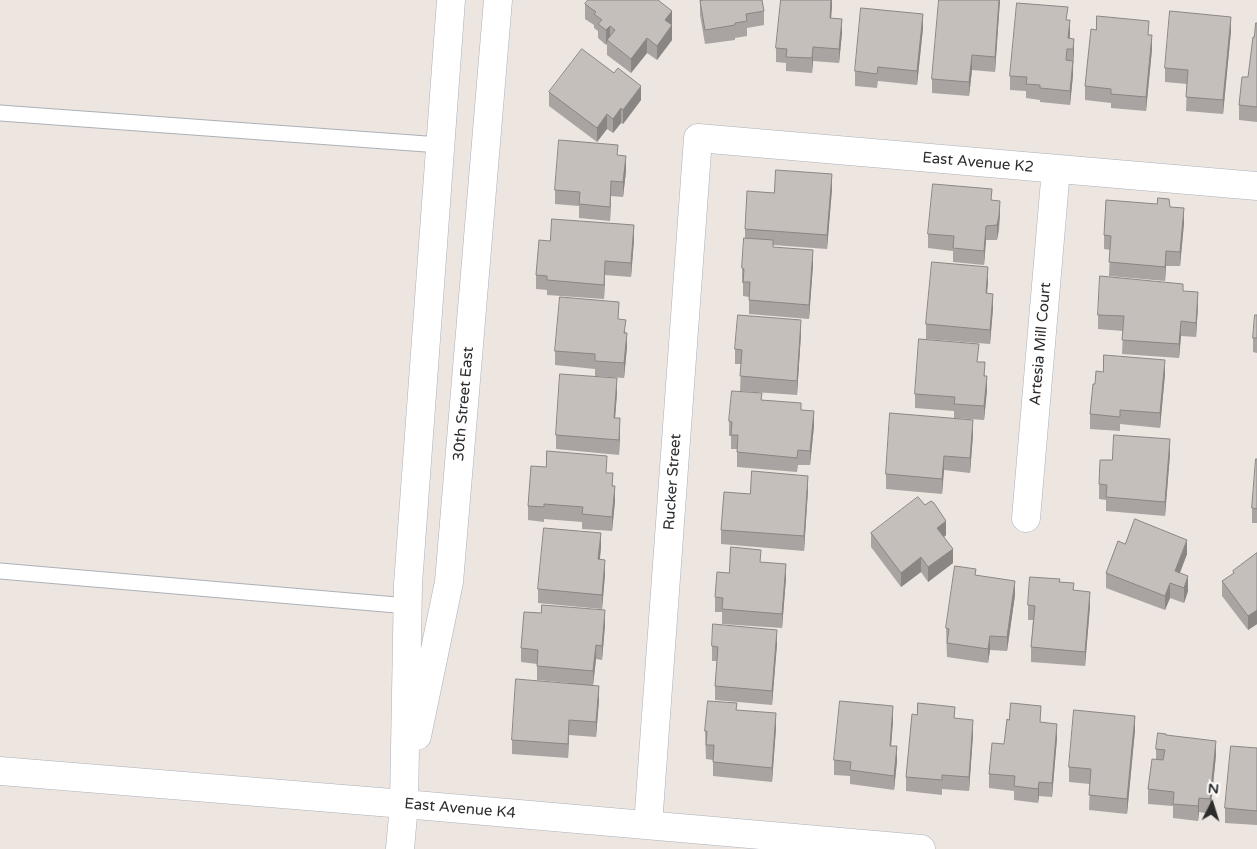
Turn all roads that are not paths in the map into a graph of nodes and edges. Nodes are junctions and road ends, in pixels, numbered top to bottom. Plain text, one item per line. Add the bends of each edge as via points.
1 (451, 0) edge
2 (498, 0) edge
3 (0, 112) edge
4 (698, 138) joint
5 (440, 145) junction
6 (1056, 169) junction
7 (1257, 186) edge
8 (1026, 518) dead end
9 (0, 571) edge
10 (408, 606) junction
11 (0, 771) edge
12 (404, 804) junction
13 (648, 825) junction
14 (400, 849) edge
15 (921, 849) edge

1 - 5 street, 30th Street East
2 - 12 street, 30th Street East via 449,582
3 - 5 lane
4 - 6 street, East Avenue K2
4 - 13 street, Rucker Street
5 - 10 street, 30th Street East
6 - 7 street, East Avenue K2
6 - 8 street, Artesia Mill Court
9 - 10 lane
10 - 12 street, 30th Street East
11 - 12 street, East Avenue K4
12 - 13 street, East Avenue K4
12 - 14 street, 30th Street East
13 - 15 street, East Avenue K4

